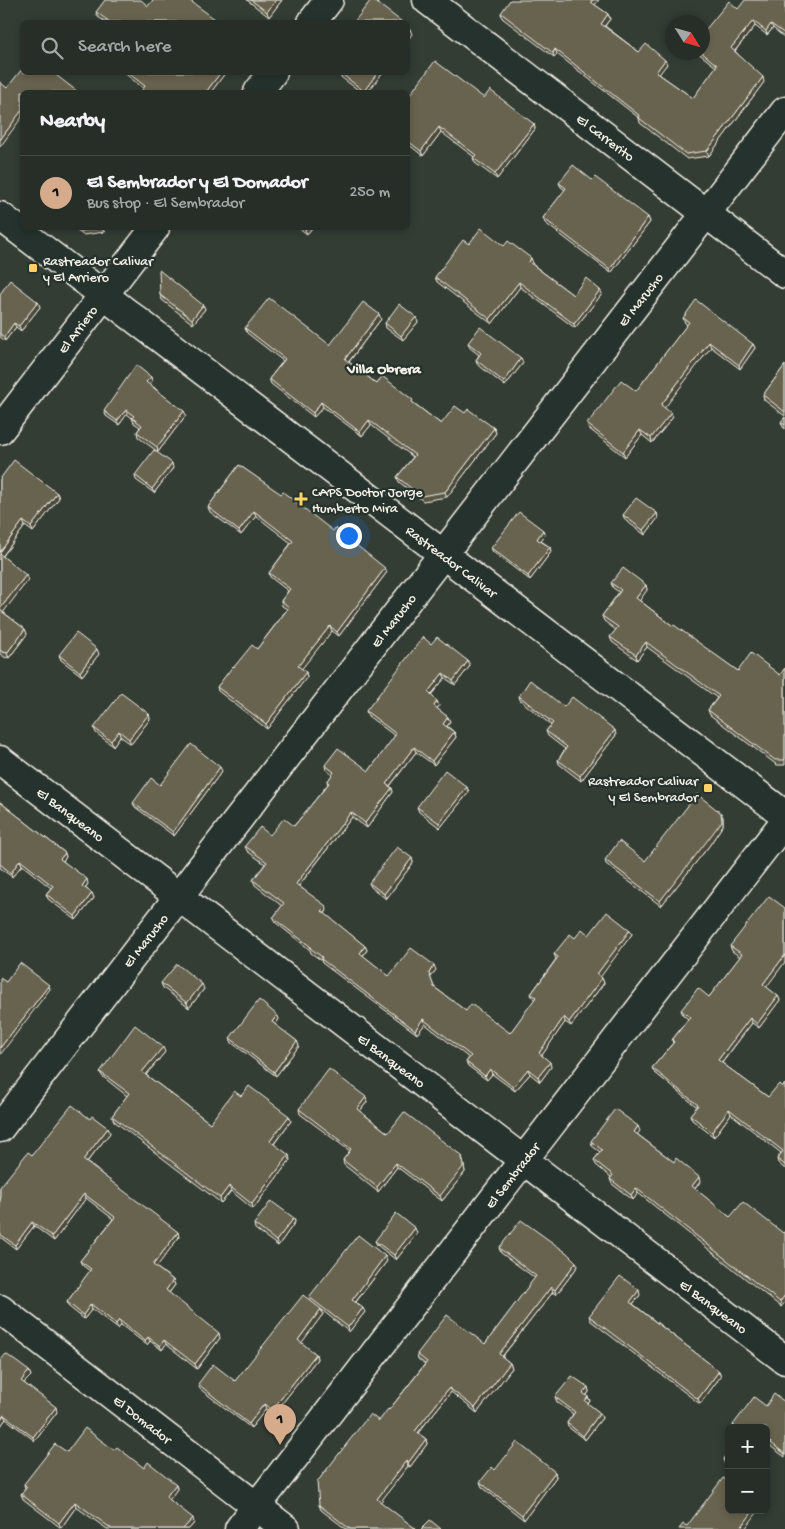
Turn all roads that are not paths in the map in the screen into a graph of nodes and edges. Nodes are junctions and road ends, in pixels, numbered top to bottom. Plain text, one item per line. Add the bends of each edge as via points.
1 (329, 0) edge
2 (427, 0) edge
3 (314, 20) edge
4 (272, 75) edge
5 (260, 90) edge
6 (785, 111) edge
7 (706, 214) junction
8 (0, 216) edge
9 (153, 230) edge
10 (785, 274) edge
11 (103, 295) junction
12 (0, 430) edge
13 (443, 554) junction
14 (0, 760) edge
15 (785, 815) edge
16 (785, 821) edge
17 (178, 897) junction
18 (0, 1128) edge
19 (523, 1160) junction
20 (0, 1309) edge
21 (785, 1360) edge
22 (257, 1506) junction
23 (239, 1529) edge
24 (286, 1529) edge

1 - 3 street
2 - 7 street, El Carrerito
4 - 5 street
6 - 7 street, El Marucho
7 - 10 street, El Carrerito
7 - 13 street, El Marucho
8 - 11 street, Rastreador Calivar
9 - 11 street, El Arriero
11 - 12 street, El Arriero
11 - 13 street, Rastreador Calivar
13 - 15 street, Rastreador Calivar
13 - 17 street, El Marucho
14 - 17 street, El Banqueano
16 - 19 street, El Sembrador
17 - 18 street, El Marucho
17 - 19 street, El Banqueano
19 - 21 street, El Banqueano
19 - 22 street, El Sembrador
20 - 22 street, El Domador
22 - 23 street, El Sembrador
22 - 24 street, El Domador

